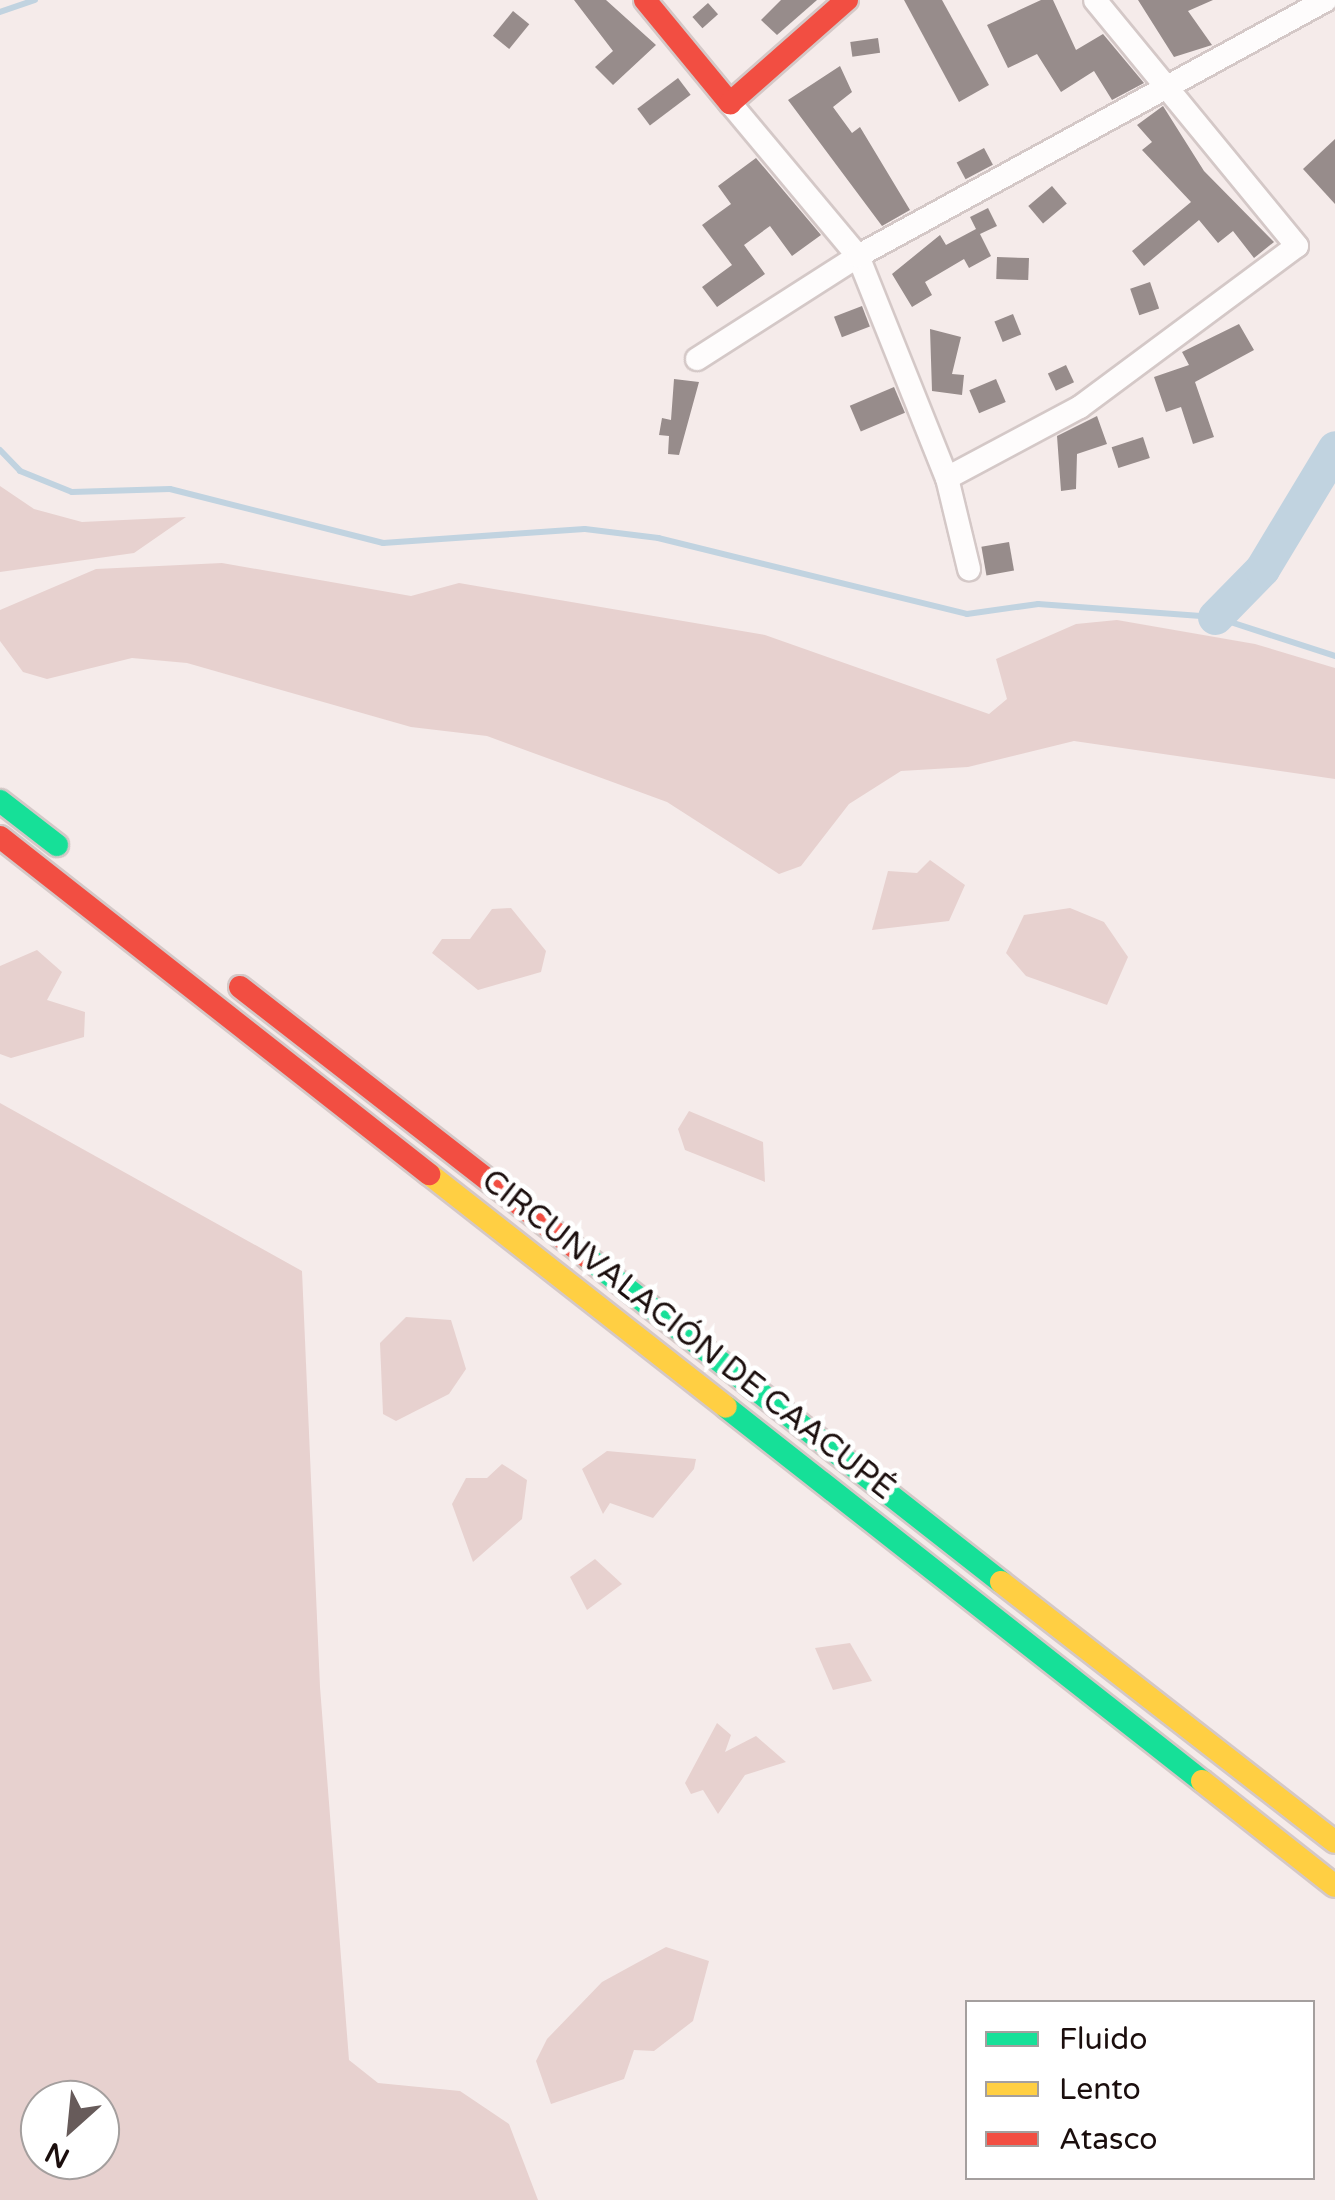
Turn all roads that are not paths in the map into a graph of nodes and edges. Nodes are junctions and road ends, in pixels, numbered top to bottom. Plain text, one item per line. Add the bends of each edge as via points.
1 (645, 0) edge
2 (847, 0) edge
3 (1094, 0) edge
4 (1326, 0) edge
5 (1168, 86) junction
6 (730, 103) junction
7 (858, 256) junction
8 (697, 360) dead end
9 (947, 478) junction
10 (969, 569) dead end
11 (0, 801) edge
12 (0, 836) edge
13 (78, 861) dead end
14 (218, 970) dead end
15 (1186, 1772) junction
16 (1335, 1842) edge
17 (1335, 1886) edge
18 (1335, 1912) edge

1 - 6 main road
2 - 6 main road
3 - 5 street
4 - 5 street
5 - 7 street
5 - 9 street via 1297,246 1080,407
6 - 7 street
7 - 8 street
7 - 9 street
9 - 10 street
11 - 13 main road
12 - 15 main road, CIRCUNVALACIÓN DE CAACUPÉ
14 - 16 main road, CIRCUNVALACIÓN DE CAACUPÉ
15 - 17 main road, CIRCUNVALACIÓN DE CAACUPÉ
15 - 18 main road

